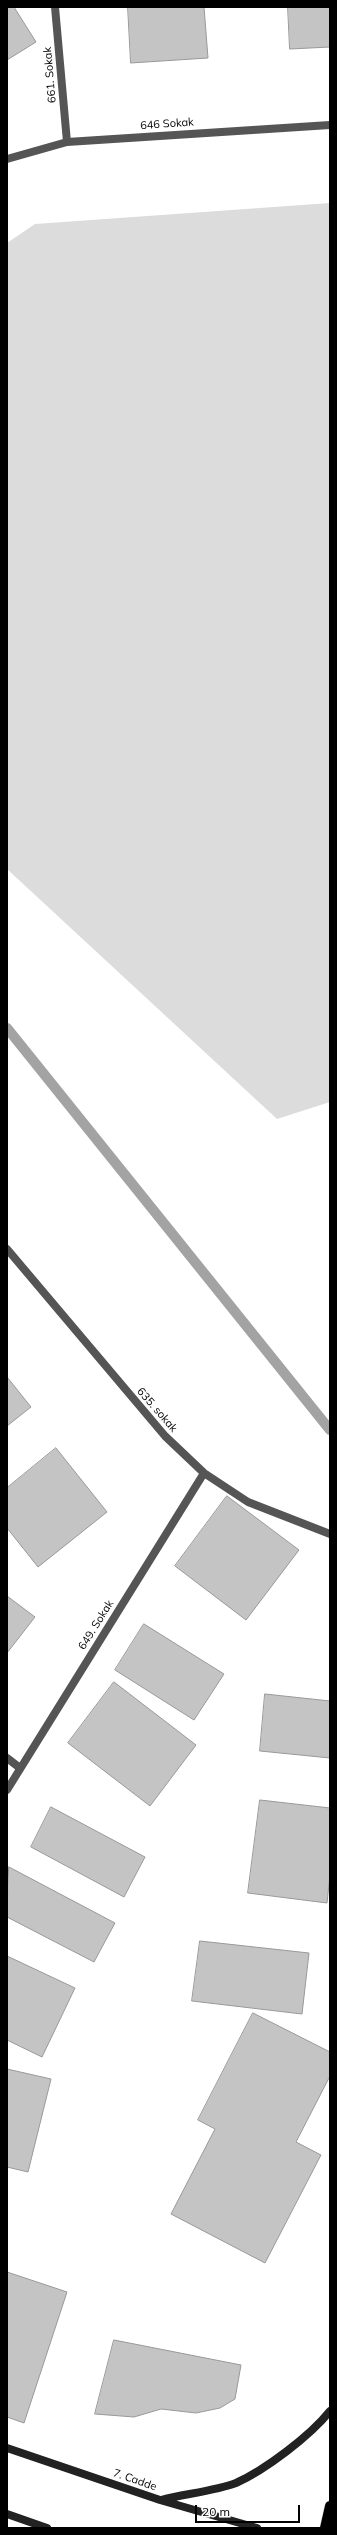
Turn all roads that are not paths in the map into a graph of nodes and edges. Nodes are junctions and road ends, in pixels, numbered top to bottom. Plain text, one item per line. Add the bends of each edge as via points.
1 (55, 7) edge
2 (330, 125) edge
3 (67, 142) junction
4 (7, 159) edge
5 (7, 1249) edge
6 (204, 1473) junction
7 (330, 1534) edge
8 (7, 1758) edge
9 (20, 1768) junction
10 (7, 1790) edge
11 (330, 2411) edge
12 (7, 2448) edge
13 (160, 2500) junction
14 (330, 2506) edge
15 (7, 2514) edge
16 (47, 2528) edge
17 (257, 2528) edge
18 (325, 2528) edge

1 - 3 street, 661. Sokak
2 - 3 street, 646 Sokak
3 - 4 street, 646 Sokak
5 - 6 street, 635. sokak via 164,1436
6 - 7 street, 635. sokak via 248,1502
6 - 9 street, 649. Sokak
8 - 9 street
9 - 10 street, 649. Sokak
11 - 13 main road via 305,2437 235,2483
12 - 13 main road, 7. Cadde
13 - 17 main road, 7. Cadde
14 - 18 main road
15 - 16 main road

